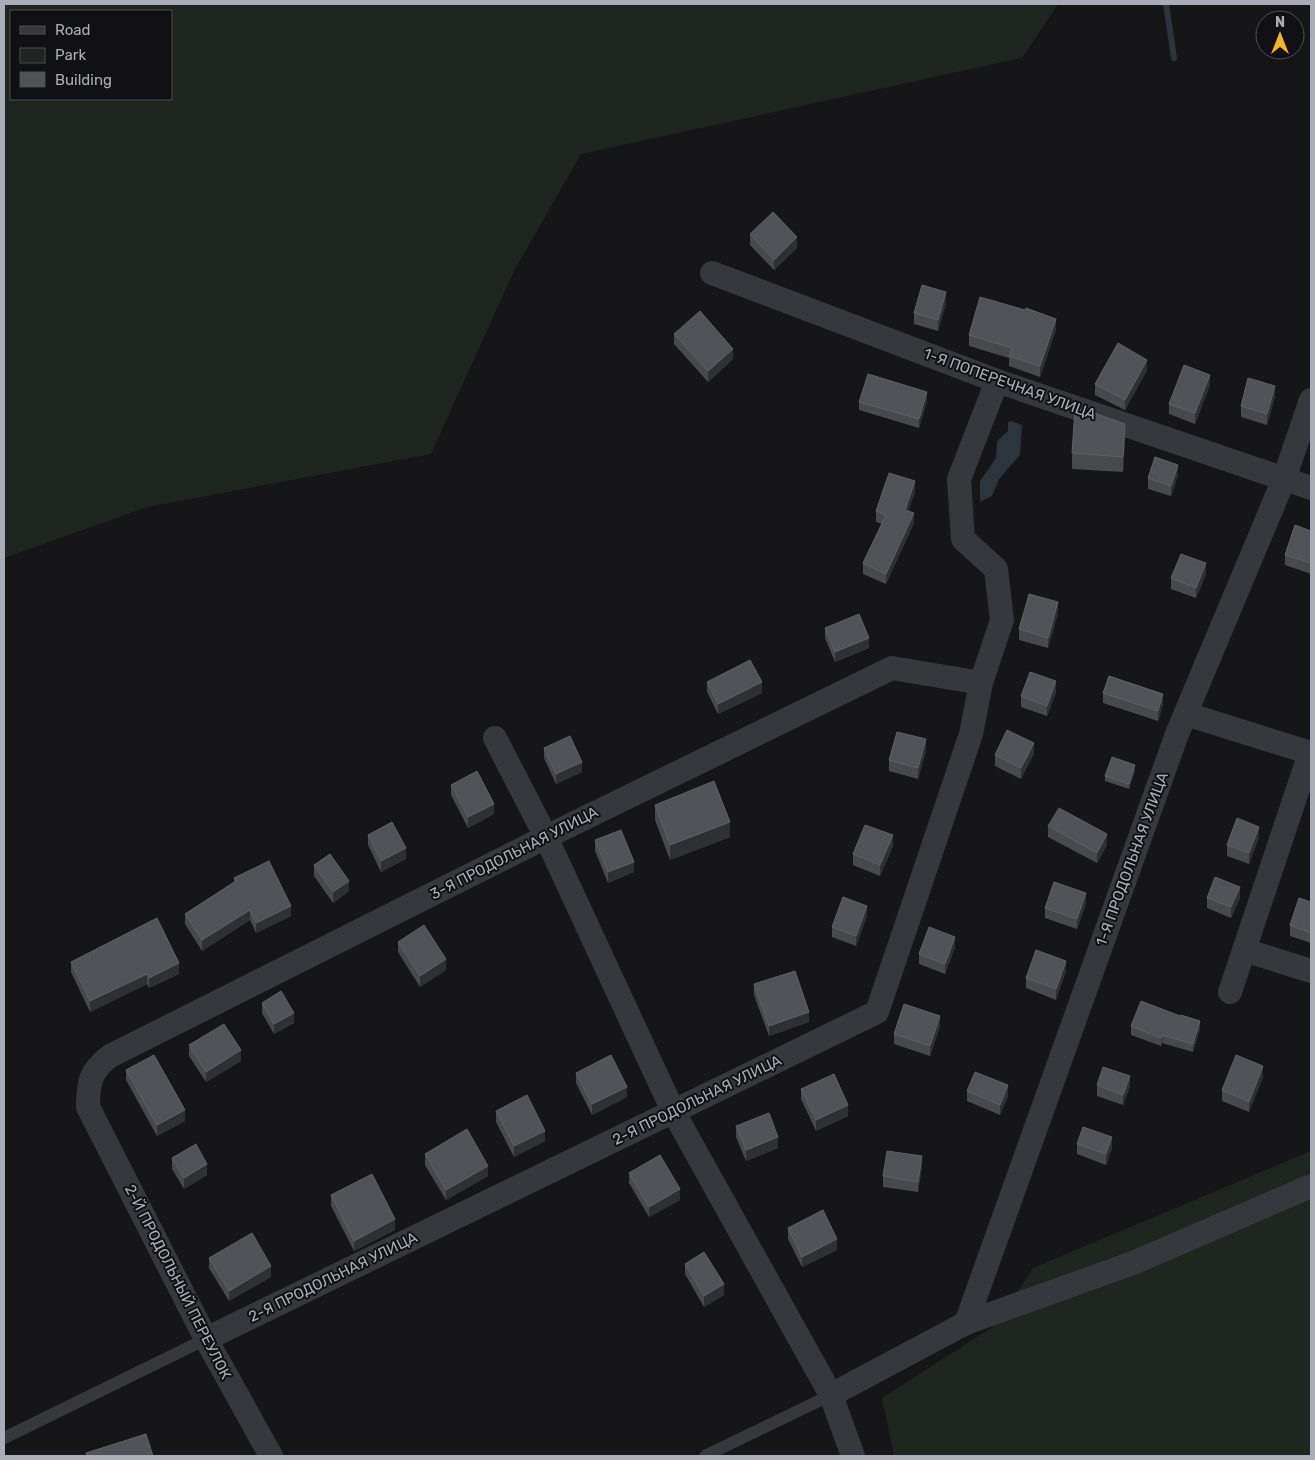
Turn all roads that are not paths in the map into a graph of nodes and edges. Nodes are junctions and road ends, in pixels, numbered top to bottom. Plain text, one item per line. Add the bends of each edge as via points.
1 (712, 273) dead end
2 (997, 381) junction
3 (1311, 400) edge
4 (1284, 479) junction
5 (1311, 488) edge
6 (981, 683) junction
7 (1186, 714) junction
8 (495, 738) dead end
9 (1310, 753) edge
10 (546, 836) junction
11 (1244, 950) junction
12 (1311, 971) edge
13 (1230, 992) dead end
14 (88, 1107) joint
15 (673, 1111) junction
16 (1311, 1186) edge
17 (966, 1323) junction
18 (206, 1339) junction
19 (830, 1395) junction
20 (4, 1438) edge
21 (271, 1456) edge
22 (705, 1456) edge
23 (853, 1456) edge

1 - 2 street, 1-Я ПОПЕРЕЧНАЯ УЛИЦА
2 - 4 street, 1-Я ПОПЕРЕЧНАЯ УЛИЦА
2 - 6 street, 2-Я ПРОДОЛЬНАЯ УЛИЦА via 959,479 963,539 996,569 1002,620
3 - 4 street, 1-Я ПРОДОЛЬНАЯ УЛИЦА
4 - 5 street, 1-Я ПОПЕРЕЧНАЯ УЛИЦА
4 - 7 street, 1-Я ПРОДОЛЬНАЯ УЛИЦА
6 - 10 street, 3-Я ПРОДОЛЬНАЯ УЛИЦА via 892,668
6 - 15 street, 2-Я ПРОДОЛЬНАЯ УЛИЦА via 971,734 877,1012
7 - 9 street
7 - 17 street, 1-Я ПРОДОЛЬНАЯ УЛИЦА
8 - 10 street
9 - 11 street
10 - 14 street, 3-Я ПРОДОЛЬНАЯ УЛИЦА via 110,1056 98,1065 91,1077
10 - 15 street
11 - 12 street
11 - 13 street
14 - 18 street, 2-Й ПРОДОЛЬНЫЙ ПЕРЕУЛОК
15 - 18 street, 2-Я ПРОДОЛЬНАЯ УЛИЦА
15 - 19 street
16 - 17 street via 1133,1263
17 - 19 street
18 - 20 lane
18 - 21 street, 2-Й ПРОДОЛЬНЫЙ ПЕРЕУЛОК
19 - 22 lane
19 - 23 street

